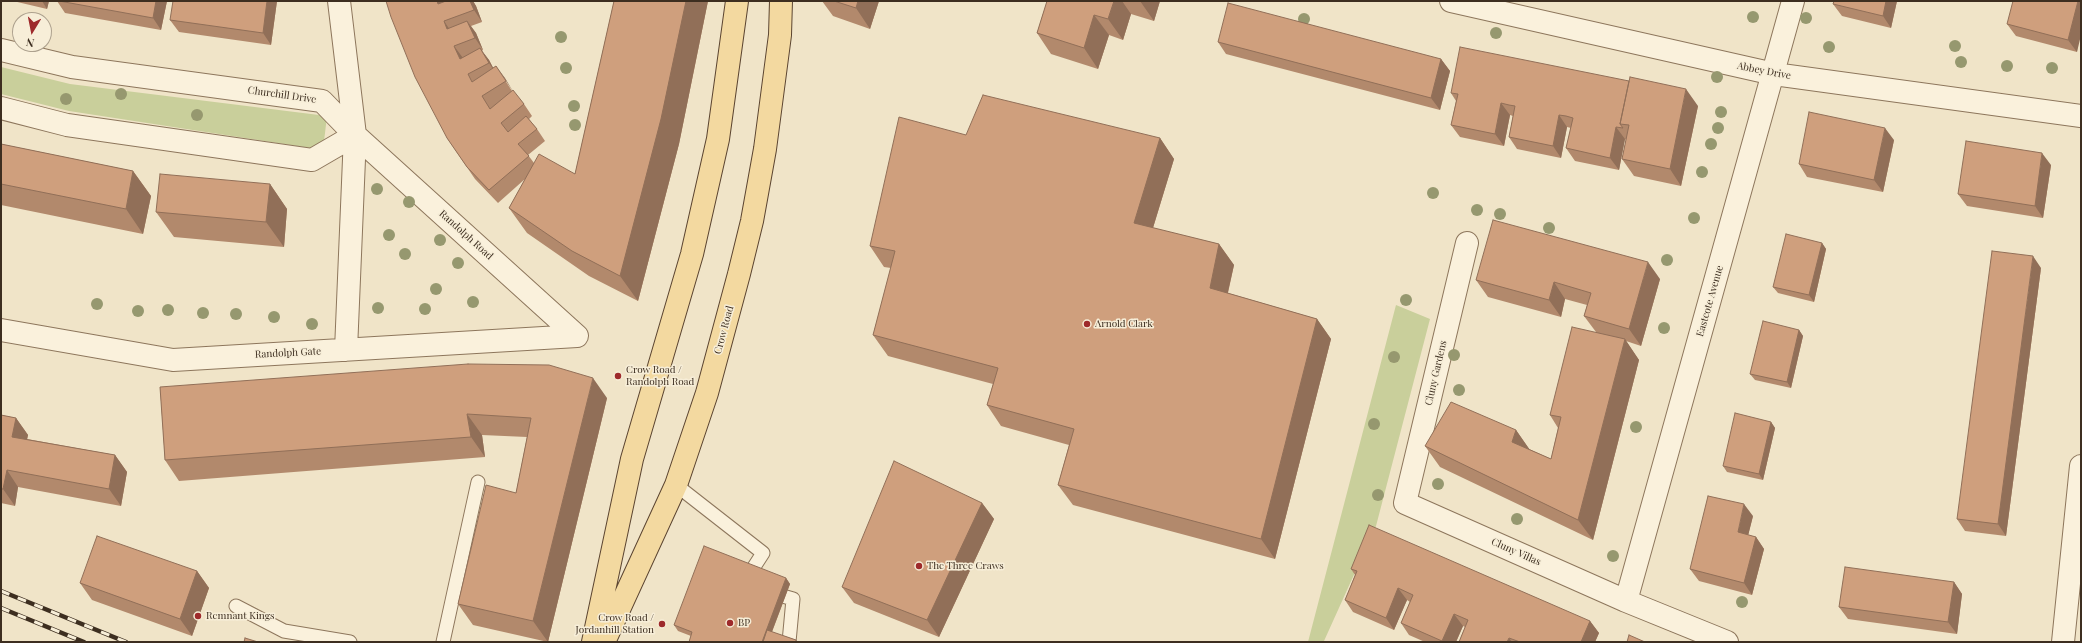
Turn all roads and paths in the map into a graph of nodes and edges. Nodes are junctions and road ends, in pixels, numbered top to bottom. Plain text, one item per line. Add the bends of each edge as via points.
1 (340, 1) edge
2 (737, 1) edge
3 (781, 1) edge
4 (1451, 1) edge
5 (1793, 1) edge
6 (1, 50) edge
7 (1774, 74) junction
8 (1, 108) edge
9 (2081, 116) edge
10 (355, 135) junction
11 (1467, 243) dead end
12 (1, 330) edge
13 (577, 336) joint
14 (346, 350) junction
15 (2081, 466) edge
16 (478, 482) dead end
17 (676, 485) junction
18 (1405, 503) joint
19 (752, 570) edge
20 (758, 589) edge
21 (1626, 601) junction
22 (236, 606) dead end
23 (350, 642) edge
24 (443, 642) edge
25 (593, 642) edge
26 (604, 642) edge
27 (789, 642) edge
28 (1727, 642) edge
29 (2063, 642) edge

1 - 10 street
2 - 25 main road via 718,139 692,254 632,459
3 - 17 main road, Crow Road via 780,35 765,149 752,221 707,393
4 - 7 street, Abbey Drive
5 - 7 street, Eastcote Avenue
6 - 10 street, Churchill Drive via 72,67 322,101
7 - 9 street, Abbey Drive
7 - 21 street, Eastcote Avenue
8 - 10 street via 67,125 312,160
10 - 13 street, Randolph Road
10 - 14 street
11 - 18 street, Cluny Gardens
12 - 14 street, Randolph Gate via 173,360
13 - 14 street, Randolph Gate
15 - 29 street
16 - 24 lane
17 - 19 lane via 763,553
17 - 26 main road, Crow Road
18 - 21 street, Cluny Villas
20 - 27 lane via 793,599
21 - 28 street, Cluny Villas
22 - 23 lane via 284,631

